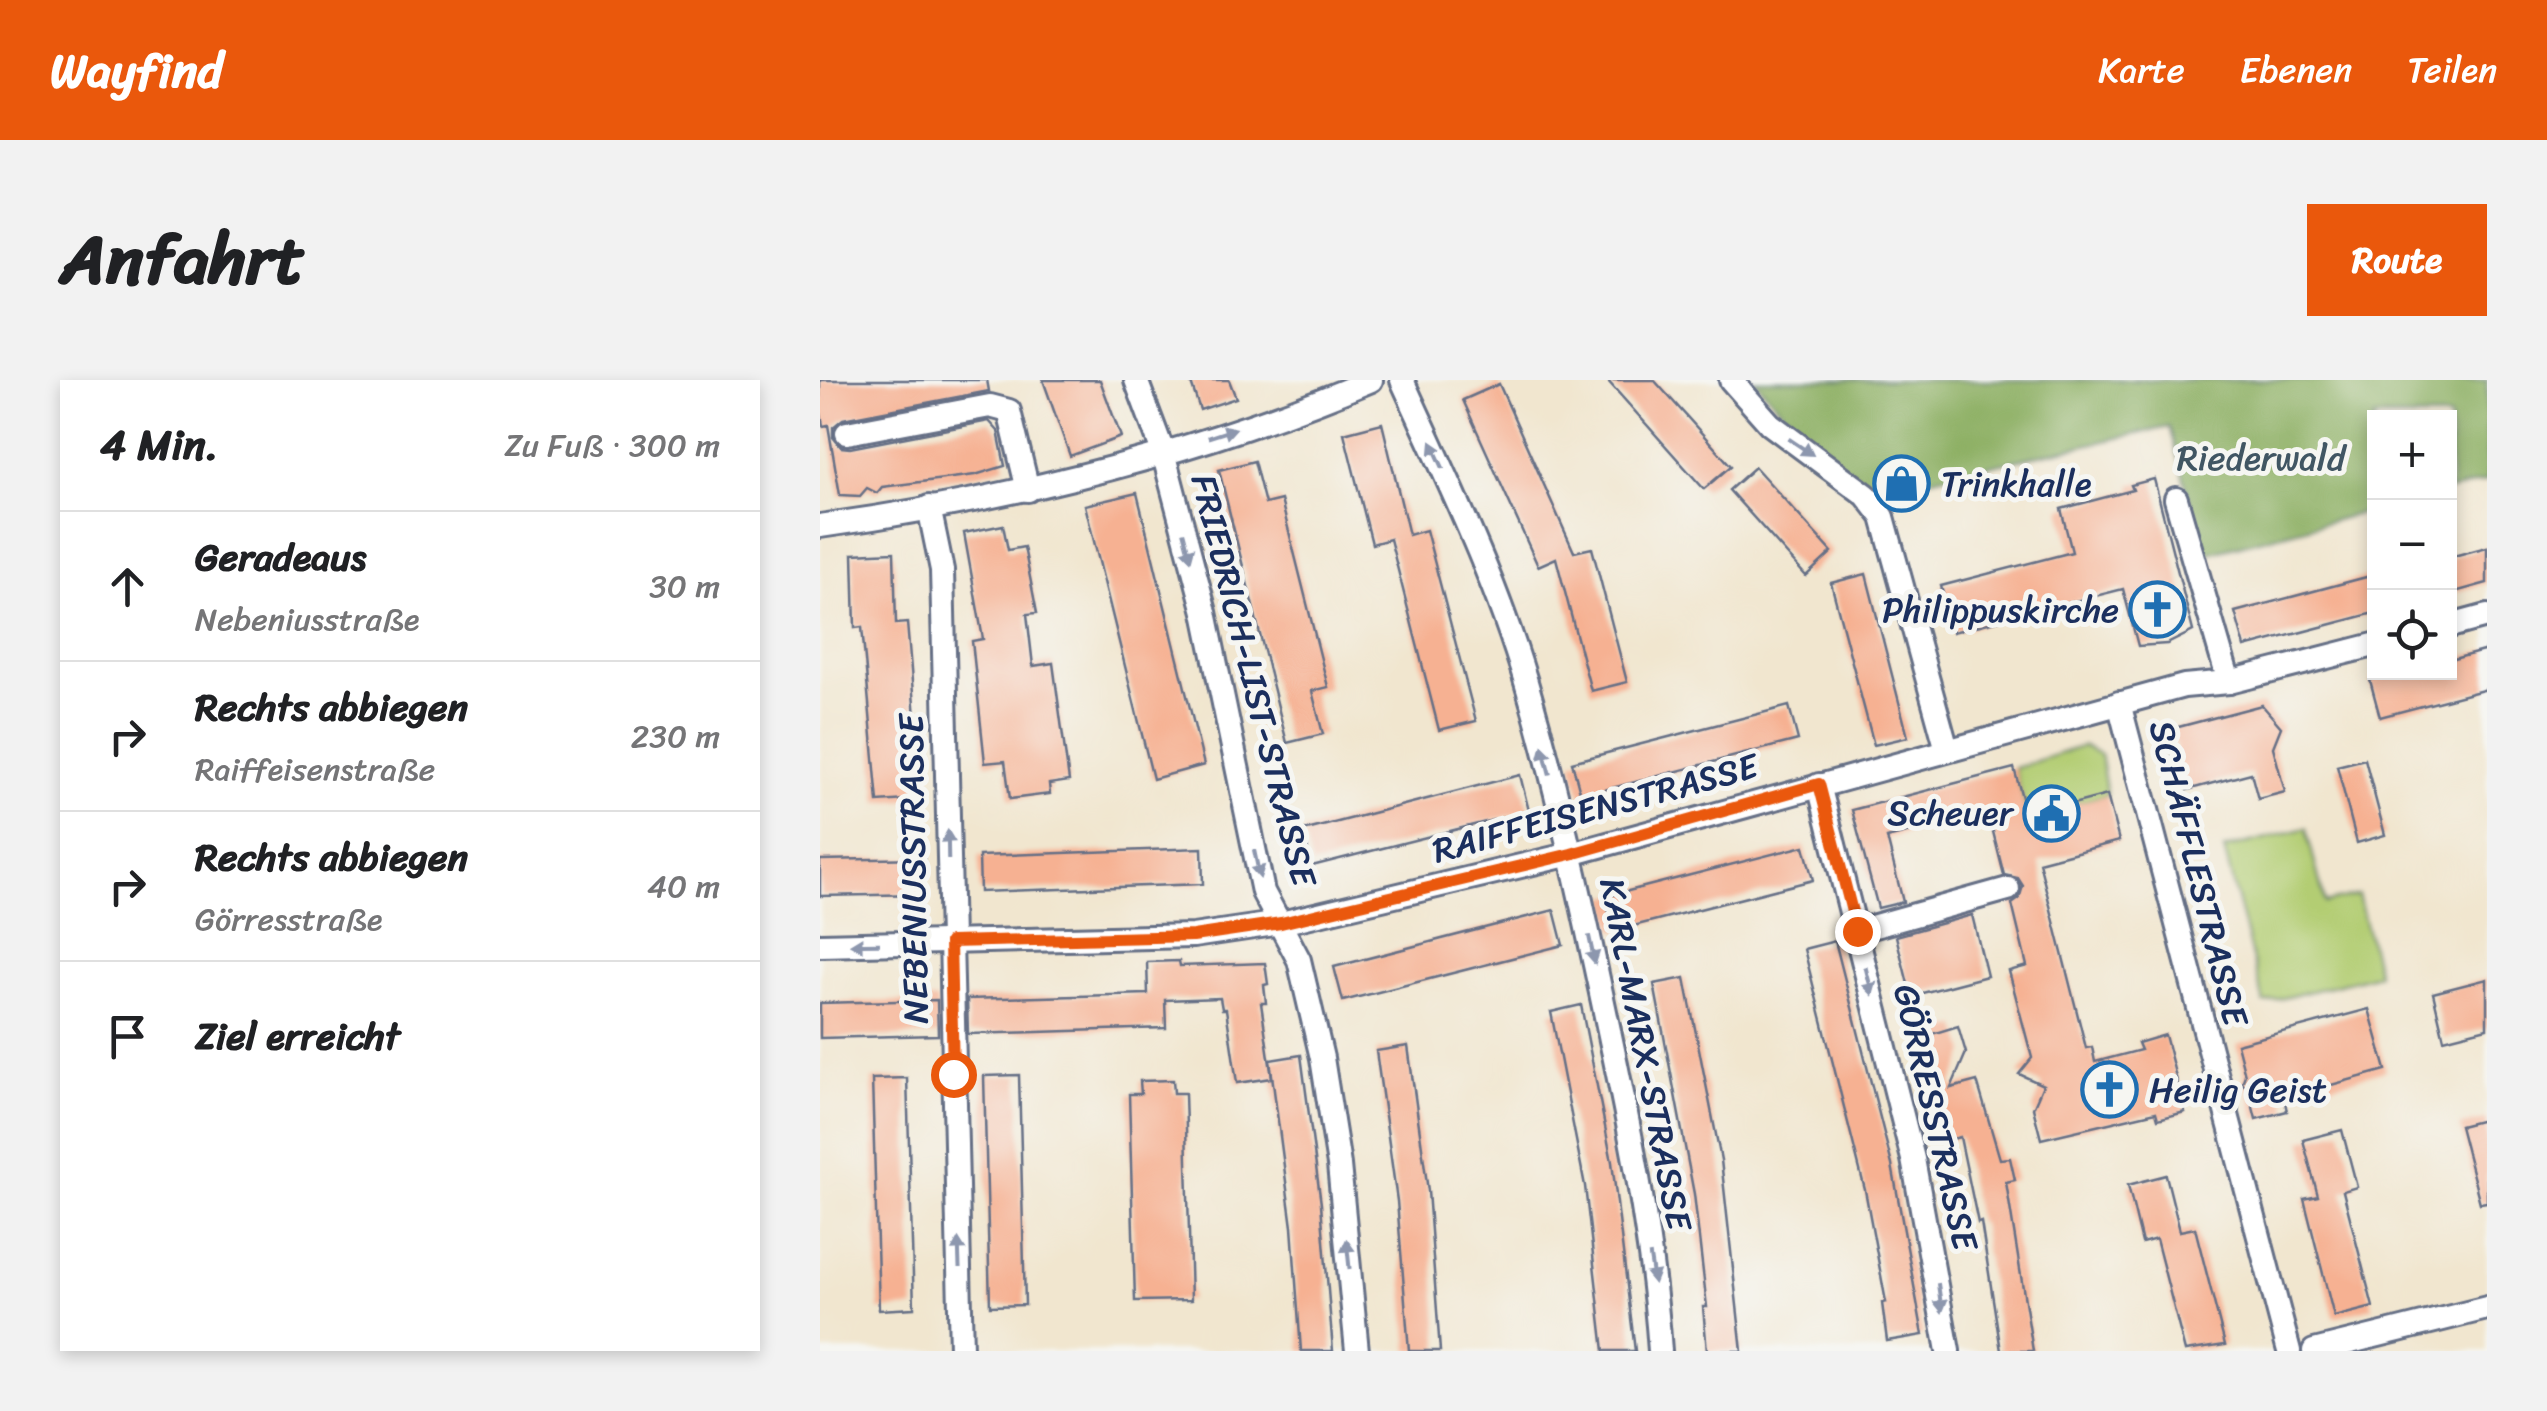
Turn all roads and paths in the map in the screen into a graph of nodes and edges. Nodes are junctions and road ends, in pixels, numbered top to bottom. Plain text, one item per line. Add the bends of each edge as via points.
1 (1136, 380) edge
2 (1371, 380) edge
3 (1402, 380) edge
4 (1731, 380) edge
5 (848, 433) dead end
6 (1163, 452) junction
7 (1028, 490) junction
8 (2176, 499) dead end
9 (929, 508) junction
10 (820, 526) edge
11 (2487, 616) edge
12 (2457, 624) edge
13 (2367, 646) edge
14 (2228, 682) junction
15 (2119, 703) junction
16 (1946, 750) junction
17 (1819, 784) junction
18 (1571, 854) junction
19 (2008, 889) dead end
20 (1281, 923) junction
21 (1857, 931) junction
22 (950, 942) junction
23 (820, 945) edge
24 (2487, 1308) edge
25 (961, 1350) edge
26 (1357, 1351) edge
27 (1660, 1351) edge
28 (1948, 1351) edge
29 (2289, 1351) edge
30 (2314, 1351) edge

1 - 6 street, FRIEDRICH-LIST-STRASSE
6 -> 2 street
18 -> 3 street, KARL-MARX-STRASSE via 1526,681 1476,540
4 -> 16 street via 1770,424 1866,495 1883,517
5 - 7 street via 990,406 1009,411
6 - 7 street
6 -> 20 street, FRIEDRICH-LIST-STRASSE via 1205,612 1263,892
7 - 9 street
8 - 14 street
9 - 10 street
22 -> 9 street, NEBENIUSSTRASSE via 942,570
11 - 12 street
13 - 14 street, RAIFFEISENSTRASSE
14 - 15 street, RAIFFEISENSTRASSE
15 - 16 street, RAIFFEISENSTRASSE
15 - 29 street, SCHÄFFLESTRASSE
16 - 17 street, RAIFFEISENSTRASSE
17 - 18 street, RAIFFEISENSTRASSE
17 - 21 street, GÖRRESSTRASSE
18 - 20 street, RAIFFEISENSTRASSE
18 -> 27 street, KARL-MARX-STRASSE via 1628,1118
19 - 21 street
20 - 22 street, RAIFFEISENSTRASSE via 1193,936
26 -> 20 street, FRIEDRICH-LIST-STRASSE via 1322,1058 1299,960
21 -> 28 street, GÖRRESSTRASSE via 1913,1159
22 -> 23 street, RAIFFEISENSTRASSE
25 -> 22 street, NEBENIUSSTRASSE
24 - 30 street

